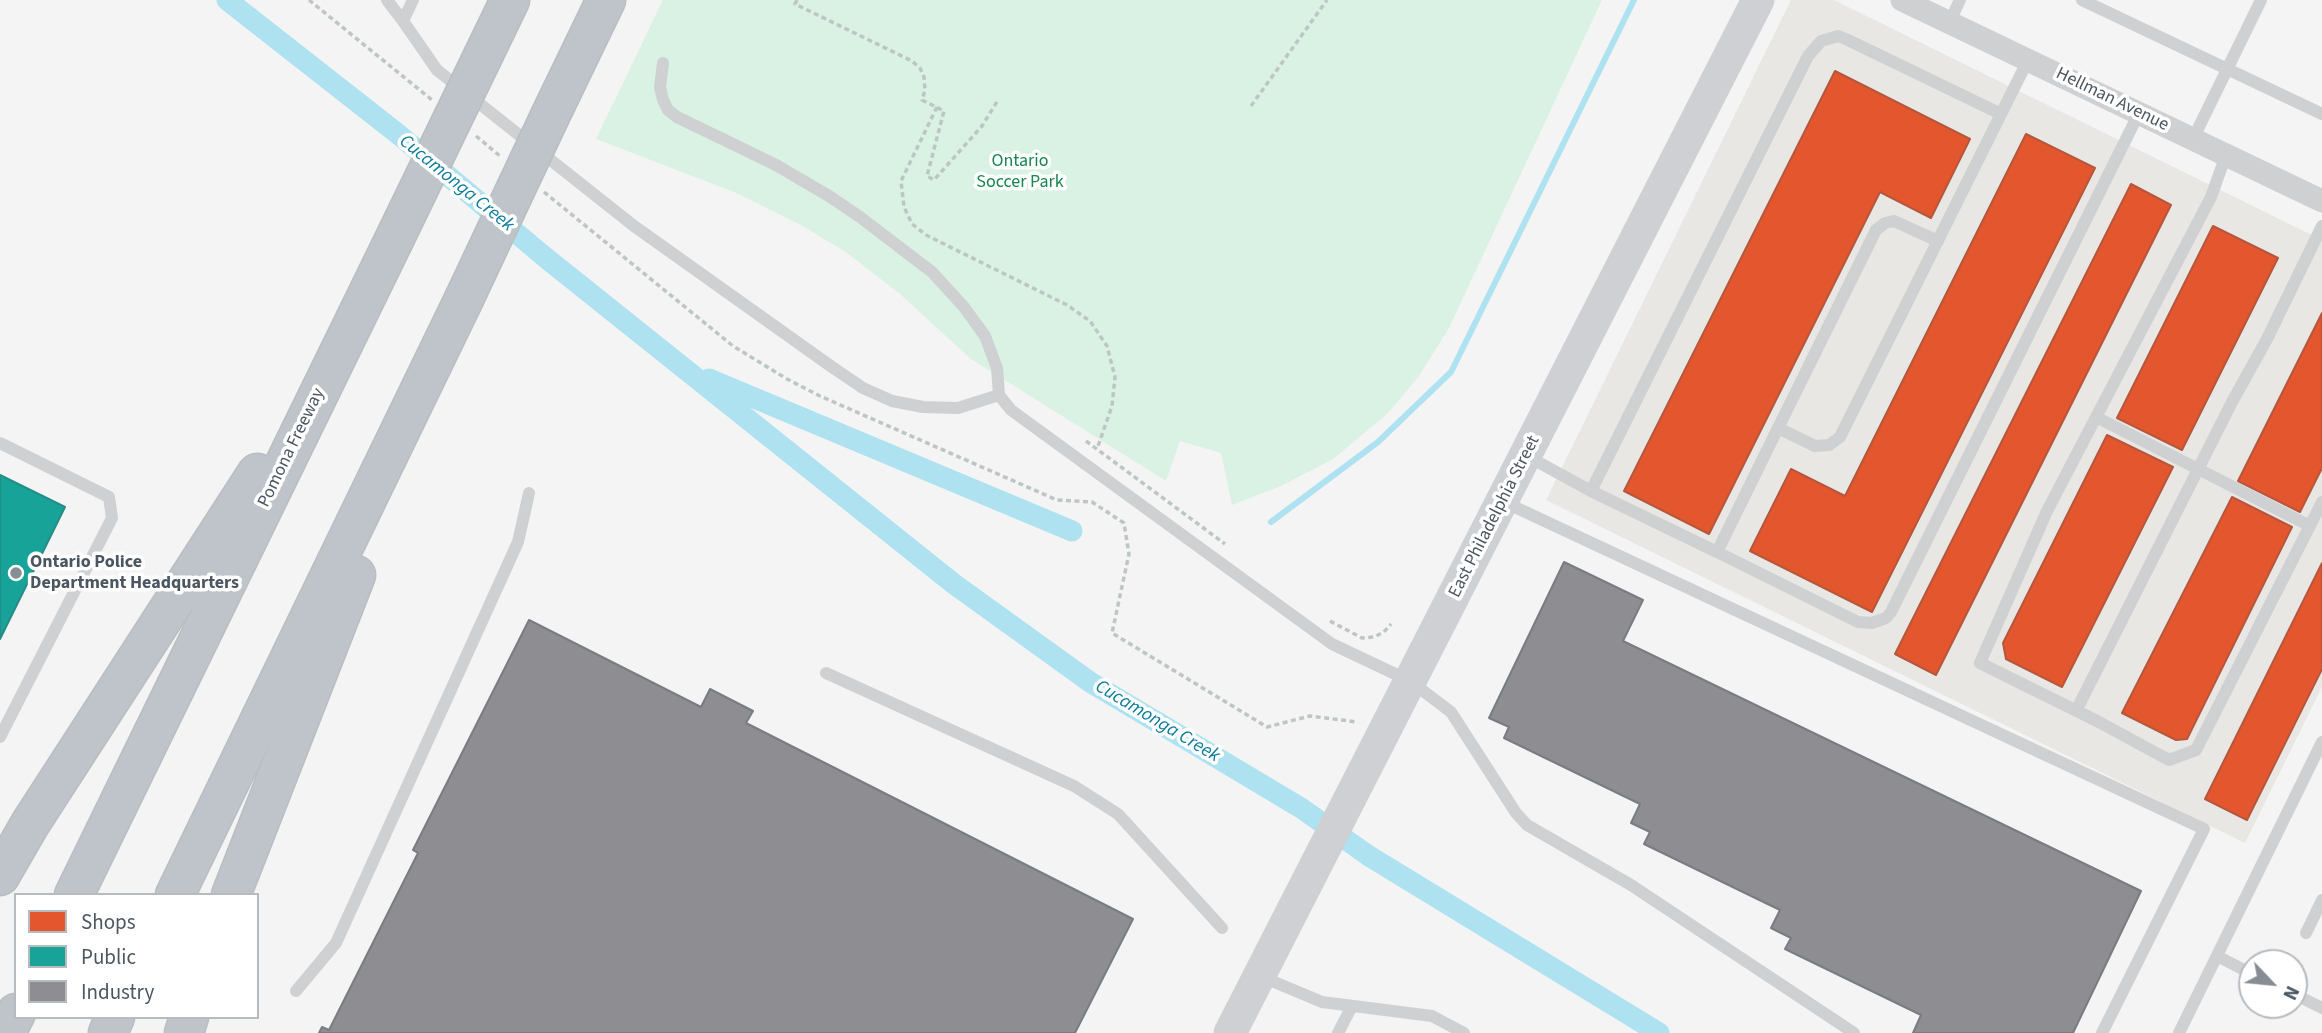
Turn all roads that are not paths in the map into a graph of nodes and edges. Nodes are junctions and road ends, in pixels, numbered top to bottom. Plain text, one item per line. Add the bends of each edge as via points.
1 (387, 0) edge
2 (413, 0) edge
3 (510, 0) edge
4 (606, 0) edge
5 (1758, 0) edge
6 (1902, 0) edge
7 (1960, 0) edge
8 (2082, 0) edge
9 (2261, 0) edge
10 (402, 21) junction
11 (1949, 23) junction
12 (2028, 60) junction
13 (663, 63) dead end
14 (2227, 69) junction
15 (2139, 113) junction
16 (2001, 114) junction
17 (2322, 114) edge
18 (2193, 139) junction
19 (2226, 155) junction
20 (2322, 201) edge
21 (2322, 226) edge
22 (1938, 241) junction
23 (464, 299) junction
24 (352, 324) junction
25 (999, 395) junction
26 (2096, 417) junction
27 (1778, 428) junction
28 (0, 443) edge
29 (1527, 456) junction
30 (2197, 470) junction
31 (1591, 491) junction
32 (529, 493) dead end
33 (1503, 502) junction
34 (2322, 502) edge
35 (2310, 526) junction
36 (1717, 552) junction
37 (826, 673) dead end
38 (1410, 681) junction
39 (2076, 711) junction
40 (0, 737) edge
41 (2322, 742) edge
42 (0, 876) edge
43 (75, 893) edge
44 (176, 893) edge
45 (231, 893) edge
46 (2322, 900) edge
47 (1222, 929) dead end
48 (2306, 933) dead end
49 (2217, 956) junction
50 (2238, 967) edge
51 (1259, 976) junction
52 (296, 991) dead end
53 (1352, 1006) junction
54 (14, 1017) edge
55 (6, 1033) edge
56 (1230, 1033) edge
57 (1338, 1033) edge
58 (1464, 1033) edge
59 (1854, 1033) edge
60 (2102, 1033) edge
61 (2179, 1033) edge

1 - 10 lane
2 - 10 lane
3 - 24 highway, Pomona Freeway, bridge
4 - 23 highway, bridge
5 - 29 street, East Philadelphia Street
6 - 11 street, Hellman Avenue
7 - 11 lane
8 - 14 lane
9 - 14 lane
10 - 25 lane via 437,70 634,226 863,388 891,401 923,407 958,408
11 - 12 street, Hellman Avenue
12 - 15 street, Hellman Avenue
12 - 16 lane
13 - 25 lane via 663,100 677,117 829,196 932,272 985,336 997,368
14 - 17 lane
14 - 18 lane
15 - 18 street, Hellman Avenue
15 - 36 lane via 1886,618 1858,622
16 - 22 lane
16 - 31 lane via 1848,40 1838,36 1821,41 1808,56
18 - 19 street, Hellman Avenue
19 - 20 street, Hellman Avenue
19 - 26 lane via 2211,197
21 - 30 lane
22 - 27 lane via 1840,437 1829,445 1815,446
22 - 27 lane via 1894,221 1876,230
23 - 44 highway
23 - 45 highway
24 - 42 highway
24 - 43 highway, Pomona Freeway
25 - 38 lane via 1026,421 1332,644
26 - 30 lane
26 - 39 lane via 1980,663
27 - 36 lane
28 - 40 lane via 109,497 112,518
29 - 31 lane
29 - 33 street, East Philadelphia Street
30 - 35 lane
30 - 39 lane
31 - 36 lane
32 - 52 lane via 518,542 336,943
33 - 38 street, East Philadelphia Street
33 - 60 lane via 2204,829
34 - 35 lane
35 - 39 lane via 2196,750 2169,760
37 - 47 lane via 1074,786 1118,814
38 - 51 street, East Philadelphia Street
38 - 59 lane via 1451,712 1527,825 1632,885
41 - 49 lane
46 - 48 lane
49 - 50 lane
49 - 61 lane
51 - 53 lane via 1322,1002
51 - 56 street, East Philadelphia Street
53 - 57 lane
53 - 58 lane via 1433,1016
54 - 55 highway

